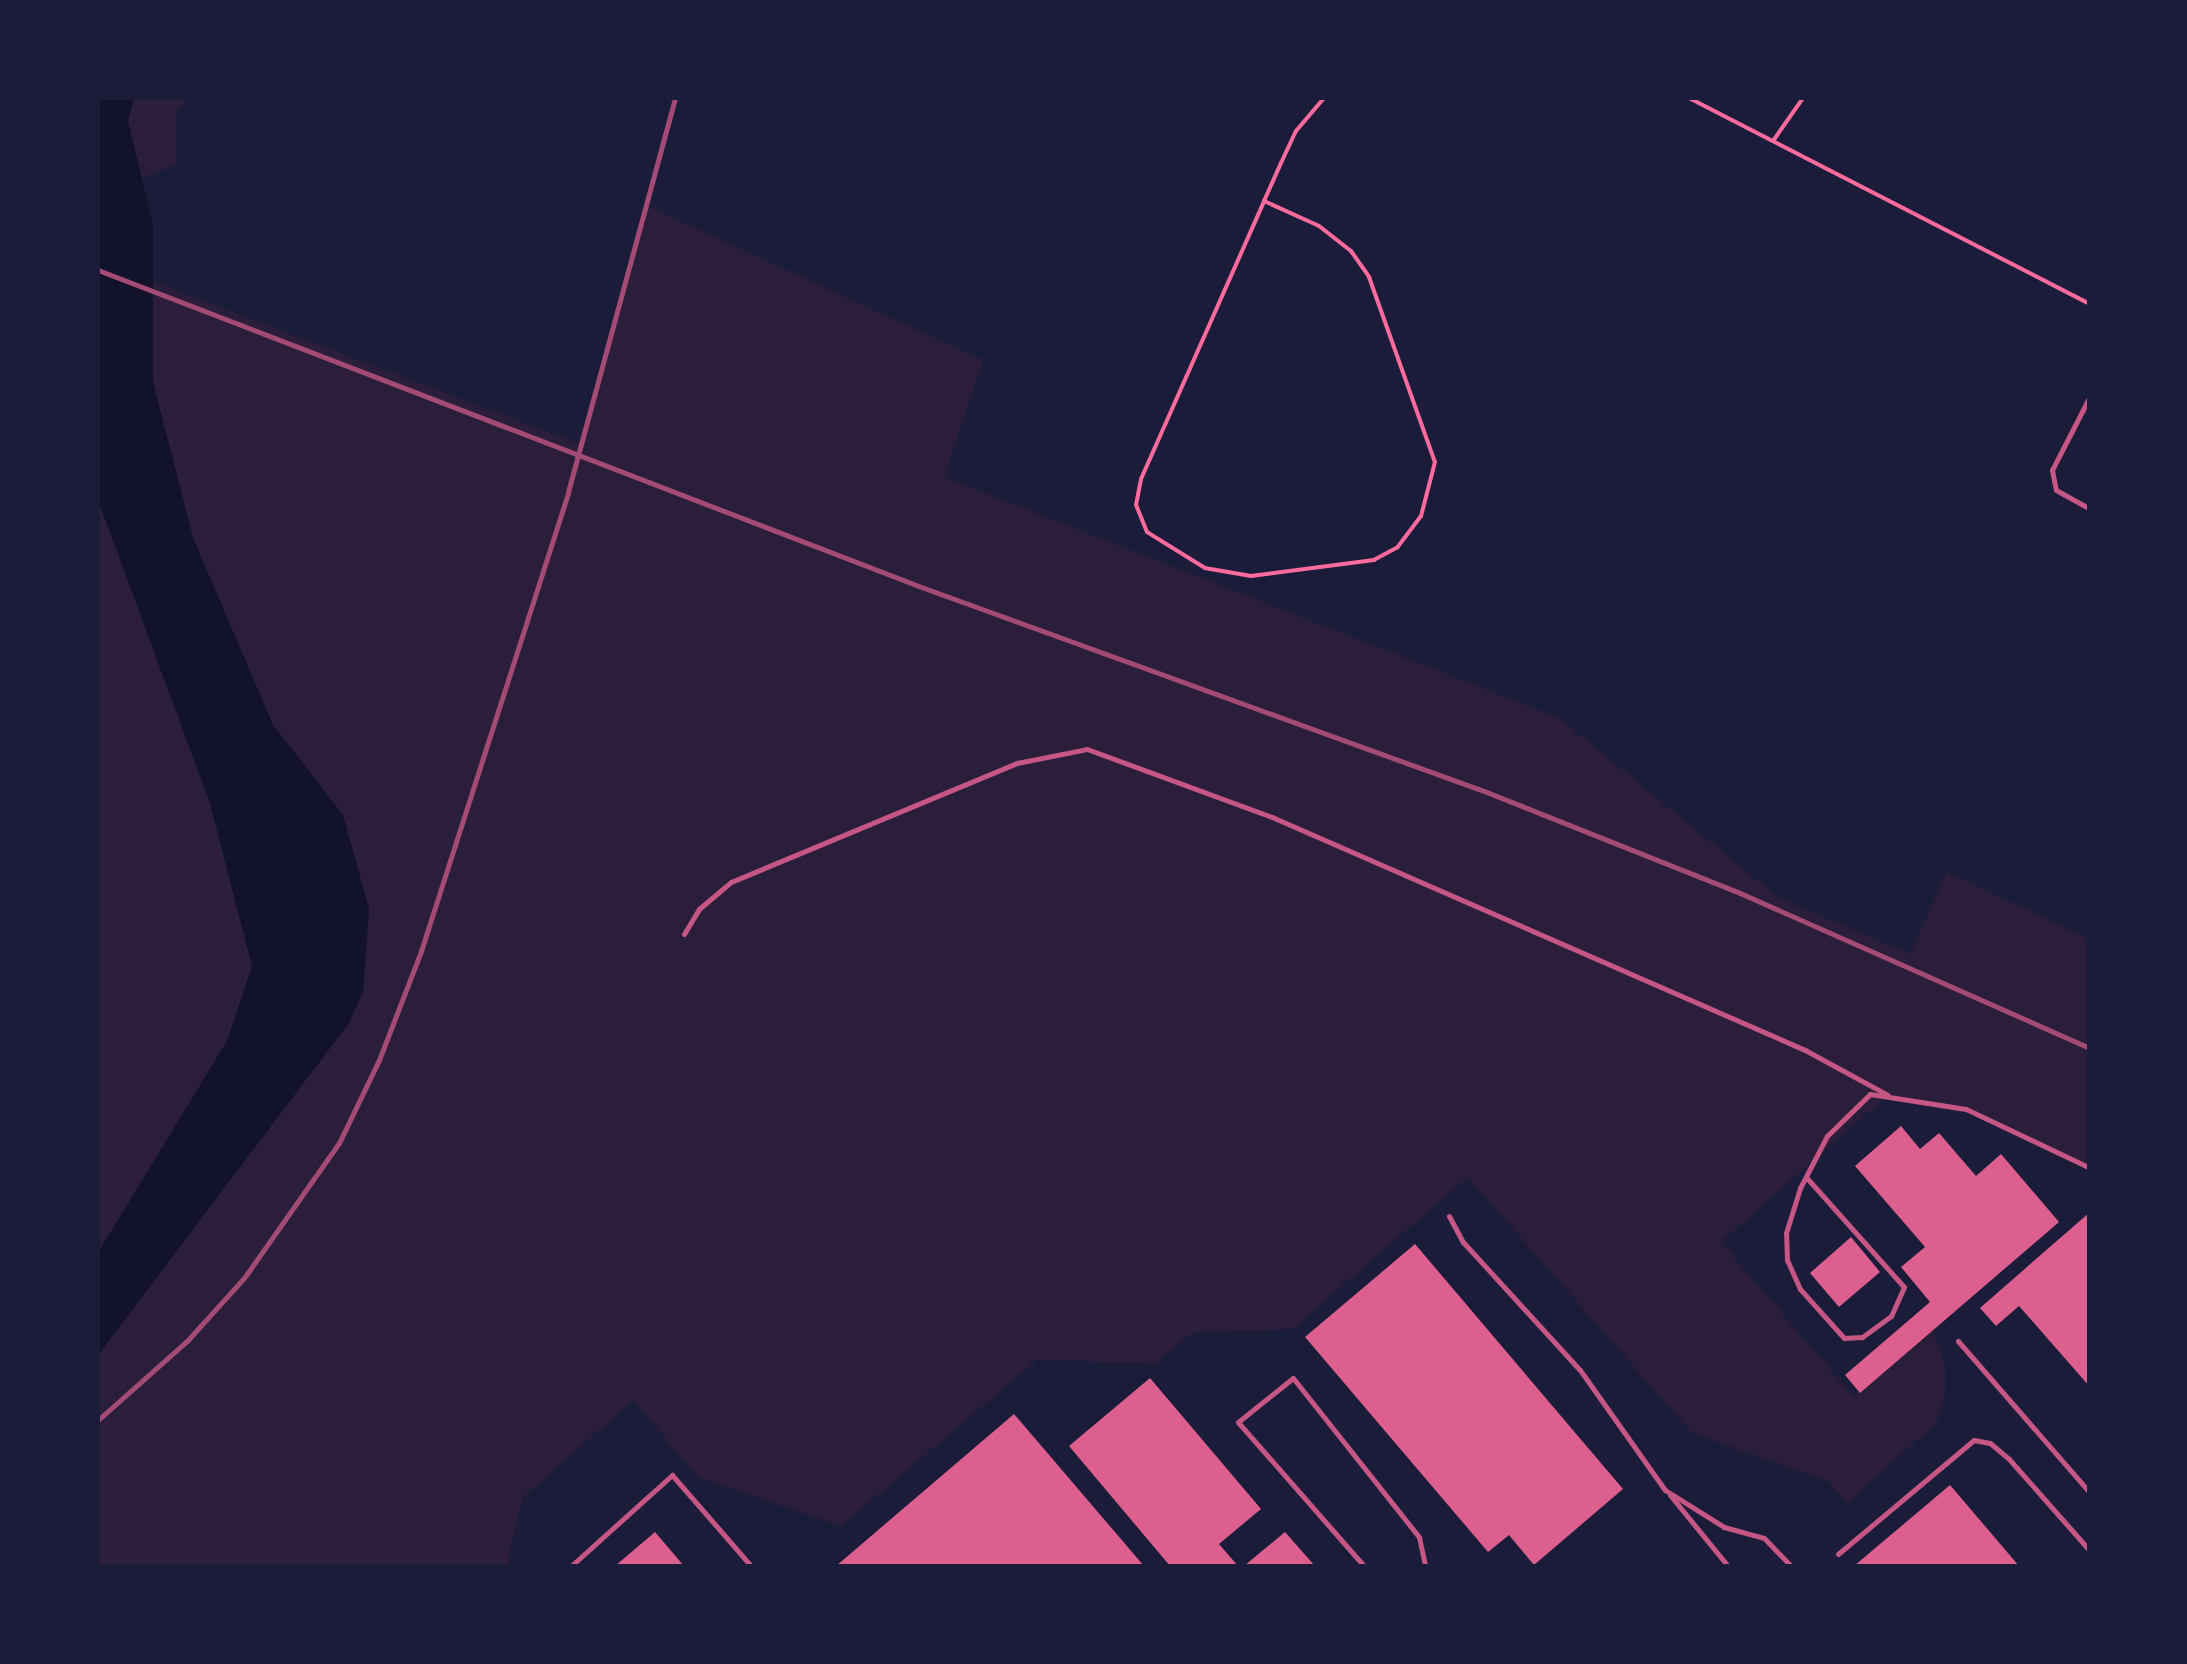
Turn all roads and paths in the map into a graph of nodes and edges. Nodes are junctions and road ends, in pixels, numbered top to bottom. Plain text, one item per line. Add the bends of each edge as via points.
1 (1324, 98) edge
2 (1689, 98) edge
3 (1803, 98) edge
4 (1773, 141) junction
5 (1264, 201) junction
6 (2090, 304) edge
7 (2090, 396) edge
8 (2090, 509) edge
9 (684, 934) dead end
10 (1888, 1095) junction
11 (2090, 1168) edge
12 (1806, 1178) junction
13 (1449, 1216) dead end
14 (1958, 1340) dead end
15 (1665, 1490) junction
16 (2090, 1493) edge
17 (2090, 1550) edge
18 (1838, 1554) dead end
19 (571, 1566) edge
20 (751, 1566) edge
21 (1364, 1566) edge
22 (1424, 1566) edge
23 (1728, 1566) edge
24 (1791, 1566) edge

1 - 5 path via 1296,130
2 - 4 path
3 - 4 path
4 - 6 path
5 - 5 path via 1141,478 1136,505 1146,532 1170,553 1205,568 1251,576 1374,560 1398,547 1421,516 1435,462 1368,277 1351,251 1319,226
7 - 8 lane via 2052,470 2056,490
9 - 10 lane via 699,909 731,882 1017,763 1087,748 1272,818 1805,1050
10 - 11 lane via 1966,1108
10 - 12 lane via 1870,1094 1842,1117
12 - 12 lane via 1786,1234 1787,1260 1818,1314 1844,1338 1862,1337 1891,1316 1904,1287
13 - 15 lane via 1463,1242 1580,1370
14 - 16 lane
15 - 23 lane
15 - 24 lane via 1724,1527 1764,1538
17 - 18 lane via 2009,1459 1974,1440
19 - 20 lane via 672,1474
21 - 22 lane via 1238,1422 1293,1378 1418,1537

